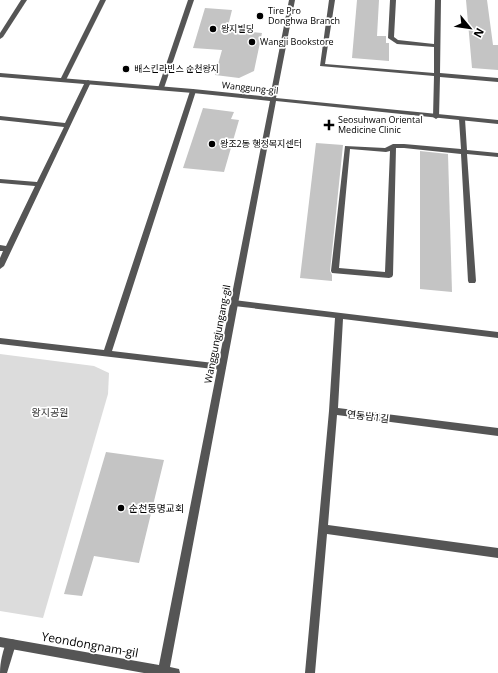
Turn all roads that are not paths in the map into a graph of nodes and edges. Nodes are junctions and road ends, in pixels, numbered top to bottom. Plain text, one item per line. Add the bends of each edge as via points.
1 (24, 0) edge
2 (103, 0) edge
3 (191, 0) edge
4 (292, 0) edge
5 (332, 0) edge
6 (393, 0) edge
7 (438, 0) edge
8 (0, 37) edge
9 (437, 46) junction
10 (0, 74) edge
11 (436, 75) junction
12 (63, 80) junction
13 (498, 80) edge
14 (88, 82) junction
15 (161, 88) junction
16 (193, 91) junction
17 (272, 100) junction
18 (436, 117) junction
19 (0, 118) edge
20 (462, 119) junction
21 (498, 122) edge
22 (68, 125) junction
23 (393, 146) junction
24 (464, 152) junction
25 (498, 155) edge
26 (0, 180) edge
27 (39, 184) junction
28 (0, 248) edge
29 (8, 249) junction
30 (0, 266) edge
31 (472, 281) dead end
32 (234, 303) junction
33 (339, 317) junction
34 (498, 335) edge
35 (0, 340) edge
36 (107, 353) junction
37 (222, 367) junction
38 (333, 411) junction
39 (498, 432) edge
40 (322, 529) junction
41 (498, 553) edge
42 (0, 642) edge
43 (11, 644) junction
44 (163, 672) edge
45 (2, 673) edge
46 (175, 673) edge
47 (310, 673) edge

1 - 8 street
2 - 12 street
3 - 15 street
4 - 17 street, Wanggungjungang-gil
5 - 11 street via 322,65
6 - 9 street via 391,38 396,42
7 - 9 street
9 - 11 street
10 - 12 street, Wanggung-gil
11 - 13 street
11 - 18 street
12 - 14 street, Wanggung-gil
14 - 15 street, Wanggung-gil
14 - 22 street
15 - 16 street, Wanggung-gil
16 - 17 street, Wanggung-gil
16 - 36 street
17 - 18 street, Wanggung-gil
17 - 32 street, Wanggungjungang-gil
18 - 20 street, Wanggung-gil
19 - 22 street
20 - 21 street, Wanggung-gil
20 - 24 street
22 - 27 street
23 - 23 street via 386,150 347,147 335,271 389,275
23 - 24 street
24 - 25 street
24 - 31 street
26 - 27 street
27 - 29 street
28 - 29 street
29 - 30 street
32 - 33 street
32 - 37 street, Wanggungjungang-gil
33 - 34 street
33 - 38 street
35 - 36 street
36 - 37 street
37 - 44 street, Wanggungjungang-gil
38 - 39 street, 연동남1길
38 - 40 street, 연동남1길
40 - 41 street
40 - 47 street, 연동남1길
42 - 43 street, Yeondongnam-gil
43 - 44 street, Yeondongnam-gil
43 - 45 street
44 - 46 street, Yeondongnam-gil

